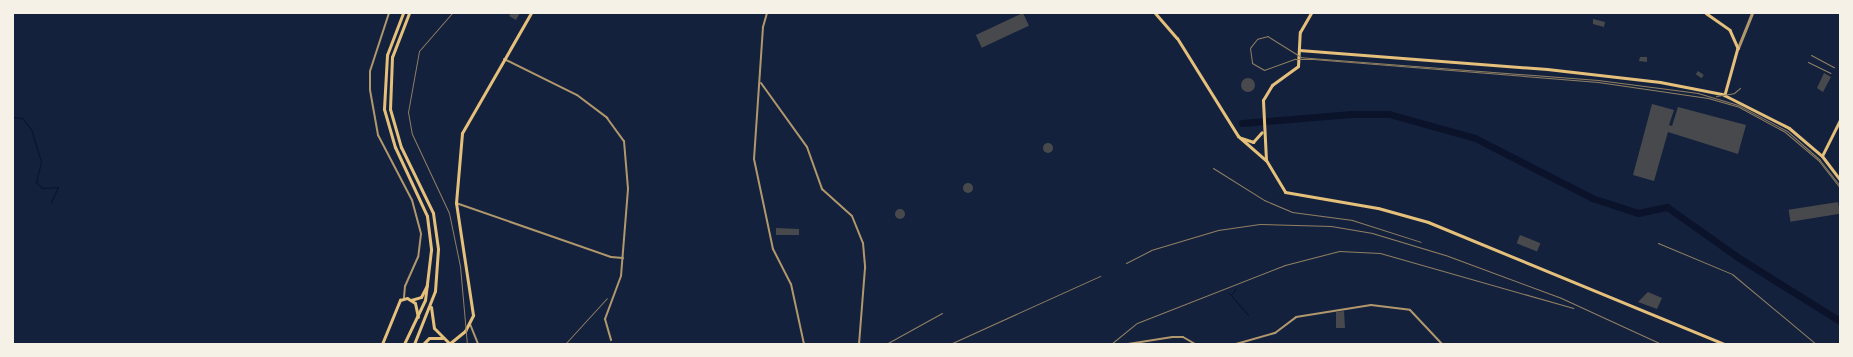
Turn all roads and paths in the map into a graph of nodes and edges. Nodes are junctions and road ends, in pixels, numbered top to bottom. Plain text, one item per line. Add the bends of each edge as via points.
1 (389, 13) edge
2 (402, 13) edge
3 (409, 13) edge
4 (531, 13) edge
5 (768, 13) edge
6 (1155, 13) edge
7 (1311, 13) edge
8 (1706, 13) edge
9 (1752, 13) edge
10 (1738, 48) junction
11 (1299, 50) junction
12 (503, 59) junction
13 (760, 82) junction
14 (1725, 95) junction
15 (1840, 120) edge
16 (1262, 132) junction
17 (1238, 136) junction
18 (1822, 156) junction
19 (1266, 160) junction
20 (1840, 180) edge
21 (456, 203) junction
22 (623, 258) junction
23 (429, 279) junction
24 (404, 298) junction
25 (411, 300) junction
26 (431, 305) junction
27 (418, 321) junction
28 (470, 324) junction
29 (442, 338) junction
30 (610, 340) dead end
31 (382, 344) edge
32 (404, 344) edge
33 (414, 344) edge
34 (423, 344) edge
35 (450, 344) edge
36 (478, 344) edge
37 (804, 344) edge
38 (859, 344) edge
39 (1128, 344) edge
40 (1195, 344) edge
41 (1236, 344) edge
42 (1359, 344) edge
43 (1412, 344) edge
44 (1442, 344) edge
45 (1724, 344) edge

1 - 24 street via 370,71 370,90 378,135 412,200 421,234 418,257 405,286
2 - 23 main road via 387,55 384,109 395,147 427,216 431,236
3 - 26 main road via 392,57 390,101 401,146 436,226 438,264
4 - 12 main road
5 - 13 street via 763,27
6 - 17 main road via 1177,38
7 - 11 main road via 1300,32
8 - 10 main road via 1733,32
9 - 10 street
10 - 14 main road
11 - 14 main road via 1600,75
11 - 16 main road via 1298,66 1266,93 1261,115
12 - 21 main road via 462,133
12 - 22 street via 577,95 608,118 619,133 629,169
13 - 37 street via 754,160 757,187 775,257 791,284
13 - 38 street via 807,147 822,189 852,216 863,243 865,268
14 - 18 main road via 1772,116
15 - 18 main road
16 - 17 main road via 1253,142
16 - 19 main road
17 - 19 main road
18 - 20 main road
19 - 45 main road via 1281,188 1290,194 1364,206 1428,222
21 - 22 street via 611,257
21 - 28 main road via 472,302
22 - 30 street via 619,284 605,319
23 - 25 main road via 421,297
23 - 27 main road
24 - 25 main road
24 - 31 main road via 398,302
25 - 27 main road via 418,308
26 - 29 main road via 434,328
26 - 33 main road
27 - 32 main road
28 - 35 main road
28 - 36 street
29 - 34 main road via 429,338
29 - 35 main road
39 - 40 street via 1183,337
41 - 44 street via 1279,330 1292,319 1314,312 1350,306 1395,306 1410,310
42 - 43 street

